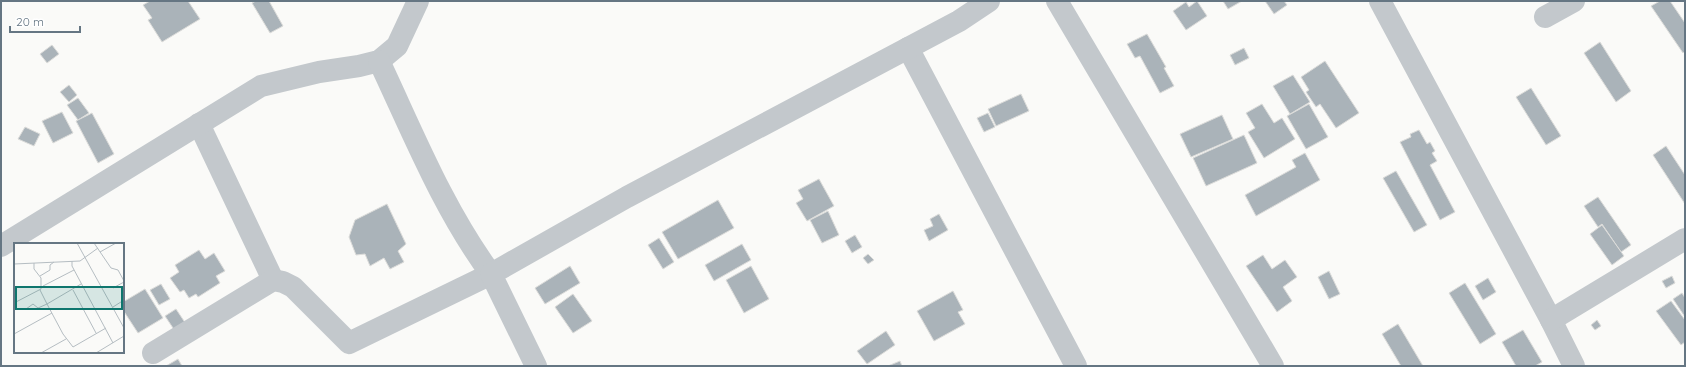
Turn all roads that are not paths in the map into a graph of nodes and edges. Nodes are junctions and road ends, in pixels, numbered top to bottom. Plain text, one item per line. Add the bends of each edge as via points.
1 (418, 1) edge
2 (989, 1) edge
3 (1057, 1) edge
4 (1380, 1) edge
5 (1574, 1) edge
6 (1545, 17) dead end
7 (908, 48) junction
8 (379, 61) junction
9 (200, 124) junction
10 (1685, 239) edge
11 (1, 246) edge
12 (491, 274) junction
13 (273, 280) junction
14 (1551, 320) junction
15 (153, 353) dead end
16 (536, 366) edge
17 (1076, 366) edge
18 (1272, 366) edge
19 (1574, 366) edge

1 - 8 street via 397,46
2 - 7 street via 959,21
3 - 18 street
4 - 14 street
5 - 6 street
7 - 12 street via 627,197
7 - 17 street
8 - 9 street via 261,86
8 - 12 street via 437,184 472,248
9 - 11 street
9 - 13 street
10 - 14 street
12 - 13 street via 349,343 293,287
12 - 16 street
13 - 15 street
14 - 19 street

